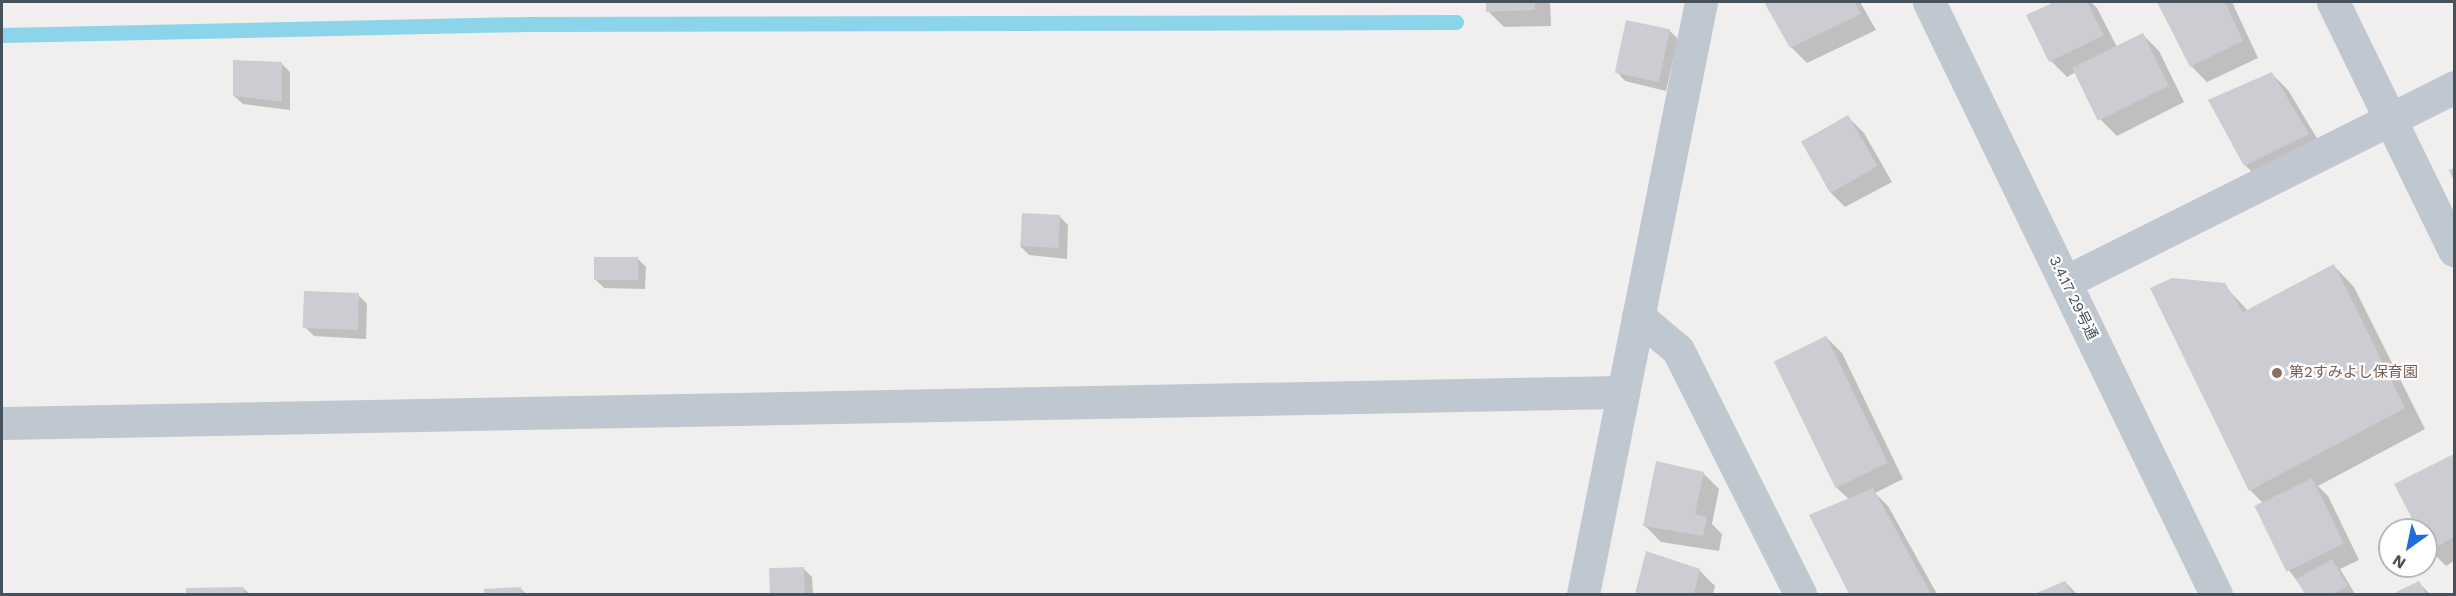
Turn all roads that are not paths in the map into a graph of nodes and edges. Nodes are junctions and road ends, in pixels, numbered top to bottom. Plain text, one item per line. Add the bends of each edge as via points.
1 (1701, 2) edge
2 (1929, 2) edge
3 (2334, 2) edge
4 (2454, 87) edge
5 (2390, 119) junction
6 (2454, 250) edge
7 (2065, 282) junction
8 (1638, 316) junction
9 (1623, 392) junction
10 (2, 423) edge
11 (1583, 594) edge
12 (1800, 594) edge
13 (2216, 594) edge

1 - 8 street
2 - 7 street, 3.4.17 29号通
3 - 5 street
4 - 5 street
5 - 6 street
5 - 7 street
7 - 13 street, 3.4.17 29号通
8 - 9 street
8 - 12 street via 1678,350
9 - 10 street
9 - 11 street

